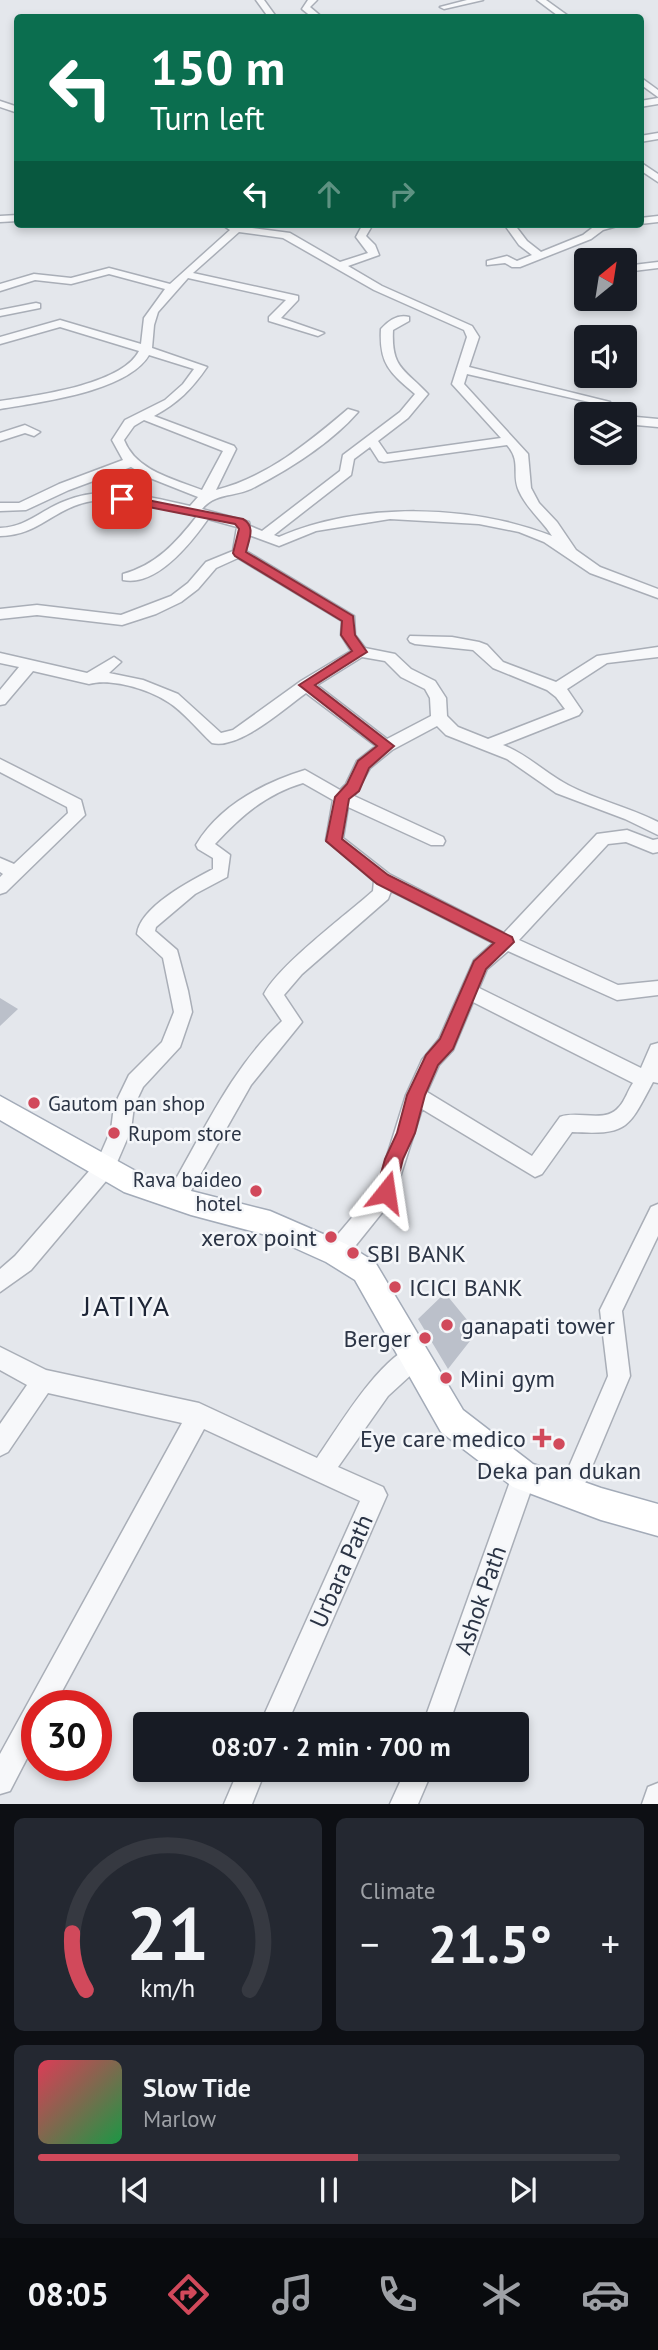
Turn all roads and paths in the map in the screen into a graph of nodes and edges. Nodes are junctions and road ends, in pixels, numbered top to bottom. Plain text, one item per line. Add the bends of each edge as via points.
1 (260, 0) edge
2 (313, 0) edge
3 (479, 0) edge
4 (541, 0) edge
5 (444, 7) dead end
6 (272, 14) edge
7 (314, 14) edge
8 (561, 14) edge
9 (654, 76) dead end
10 (644, 77) edge
11 (644, 81) edge
12 (658, 93) edge
13 (644, 168) edge
14 (658, 180) edge
15 (649, 220) edge
16 (230, 228) edge
17 (238, 228) edge
18 (366, 228) edge
19 (512, 228) edge
20 (599, 228) edge
21 (658, 232) edge
22 (540, 256) junction
23 (491, 262) dead end
24 (658, 265) edge
25 (337, 266) junction
26 (637, 268) edge
27 (188, 275) junction
28 (0, 288) edge
29 (175, 288) junction
30 (36, 306) dead end
31 (0, 313) edge
32 (405, 319) dead end
33 (318, 333) dead end
34 (0, 341) edge
35 (146, 352) junction
36 (463, 369) junction
37 (604, 402) edge
38 (0, 405) edge
39 (352, 412) dead end
40 (141, 415) junction
41 (637, 421) edge
42 (658, 423) edge
43 (34, 432) dead end
44 (0, 437) edge
45 (371, 440) junction
46 (510, 441) junction
47 (131, 463) junction
48 (206, 496) junction
49 (0, 507) edge
50 (199, 513) junction
51 (245, 529) junction
52 (0, 532) edge
53 (263, 537) junction
54 (239, 553) junction
55 (571, 553) junction
56 (128, 578) dead end
57 (658, 594) edge
58 (0, 614) edge
59 (415, 639) dead end
60 (360, 652) junction
61 (658, 652) edge
62 (0, 657) edge
63 (114, 663) dead end
64 (30, 664) junction
65 (96, 675) junction
66 (306, 685) junction
67 (555, 689) junction
68 (0, 700) edge
69 (439, 718) junction
70 (386, 746) junction
71 (485, 746) junction
72 (0, 765) edge
73 (342, 797) junction
74 (658, 829) edge
75 (437, 841) dead end
76 (658, 845) edge
77 (8, 868) edge
78 (383, 879) junction
79 (0, 887) edge
80 (506, 942) junction
81 (658, 988) edge
82 (468, 991) junction
83 (658, 1051) edge
84 (651, 1075) edge
85 (416, 1095) junction
86 (0, 1107) edge
87 (105, 1168) junction
88 (176, 1198) junction
89 (658, 1214) edge
90 (336, 1253) junction
91 (0, 1282) edge
92 (416, 1355) junction
93 (0, 1359) edge
94 (43, 1381) junction
95 (199, 1415) junction
96 (0, 1444) edge
97 (321, 1472) junction
98 (524, 1476) junction
99 (570, 1492) junction
100 (658, 1520) edge
101 (49, 1690) edge
102 (278, 1712) edge
103 (440, 1712) edge
104 (21, 1742) edge
105 (0, 1781) edge
106 (247, 1782) edge
107 (414, 1782) edge
108 (658, 1797) edge
109 (237, 1804) edge
110 (404, 1804) edge
111 (656, 1804) edge

1 - 6 street
2 - 7 street via 305,7
3 - 5 street
4 - 8 street
9 - 10 street
11 - 12 street
13 - 14 street
15 - 21 street
16 - 27 street
17 - 25 street via 286,235
18 - 25 street via 361,237 374,255
19 - 22 street
20 - 22 street
22 - 23 street via 516,265 507,260
24 - 26 street
25 - 36 street via 468,328 473,337
27 - 29 street
27 - 33 street via 294,298 273,319
28 - 29 street via 33,277 71,281 108,271
29 - 35 street via 150,318
30 - 31 street
32 - 45 street via 387,329 387,357 394,370 422,394 404,415
34 - 35 street via 60,323
35 - 38 street via 122,372 79,388
35 - 40 street via 201,368 169,403
36 - 37 street
36 - 46 street via 458,384
39 - 48 street via 310,447 244,487
40 - 47 street via 117,440
40 - 48 street via 230,449
41 - 42 street
43 - 44 street via 23,430
45 - 46 street via 384,458
45 - 53 street via 348,458 346,472
46 - 55 street via 522,454 524,488 533,505
47 - 48 street
47 - 49 street via 20,507
48 - 50 street
50 - 51 street via 239,521
50 - 52 street via 103,498 77,500 24,531
50 - 56 street via 173,554 158,567
51 - 53 street
51 - 54 street
53 - 55 street via 279,542 313,527 390,515 439,517 523,529
54 - 58 street via 211,565 176,599 122,620 37,610
54 - 60 street via 349,619 348,635
55 - 57 street via 595,570
59 - 67 street via 477,645 498,665
60 - 66 street
60 - 69 street via 390,657 406,673 430,685 438,698
61 - 67 street via 606,657 586,665 570,682
62 - 64 street
63 - 65 street
64 - 65 street via 89,679
64 - 68 street
65 - 66 street via 173,698 218,739 237,734
66 - 70 street
67 - 71 street via 572,703 574,711
69 - 70 street
69 - 71 street
70 - 73 street via 363,765 353,788
71 - 74 street via 513,755 562,789
72 - 77 street via 75,804 77,815
73 - 75 street
73 - 78 street via 334,841
73 - 87 street via 305,776 282,782 240,805 204,845 222,855 220,872 189,889 147,924 146,934 171,955 183,1012 170,1047 136,1081
76 - 80 street via 627,836 603,838
77 - 79 street
78 - 80 street
78 - 88 street via 382,894 273,994 293,1022 275,1036
80 - 81 street via 617,993
80 - 82 street via 480,965
82 - 84 street
82 - 85 street via 446,1044 432,1060
83 - 84 street
84 - 85 street via 625,1115 606,1125 567,1123 535,1168
85 - 90 street via 386,1192
86 - 87 main road
87 - 88 main road via 133,1184
87 - 91 street via 23,1263
88 - 90 main road via 270,1223
89 - 99 street via 611,1310 619,1376
90 - 92 main road via 365,1271
92 - 97 street via 380,1388
92 - 98 main road via 452,1421
93 - 94 street
94 - 95 street
94 - 96 street
95 - 97 street
95 - 101 street
97 - 102 street, Urbara Path via 375,1496
98 - 99 main road
98 - 103 street, Ashok Path
99 - 100 main road
104 - 105 street
106 - 109 street
107 - 110 street
108 - 111 street

